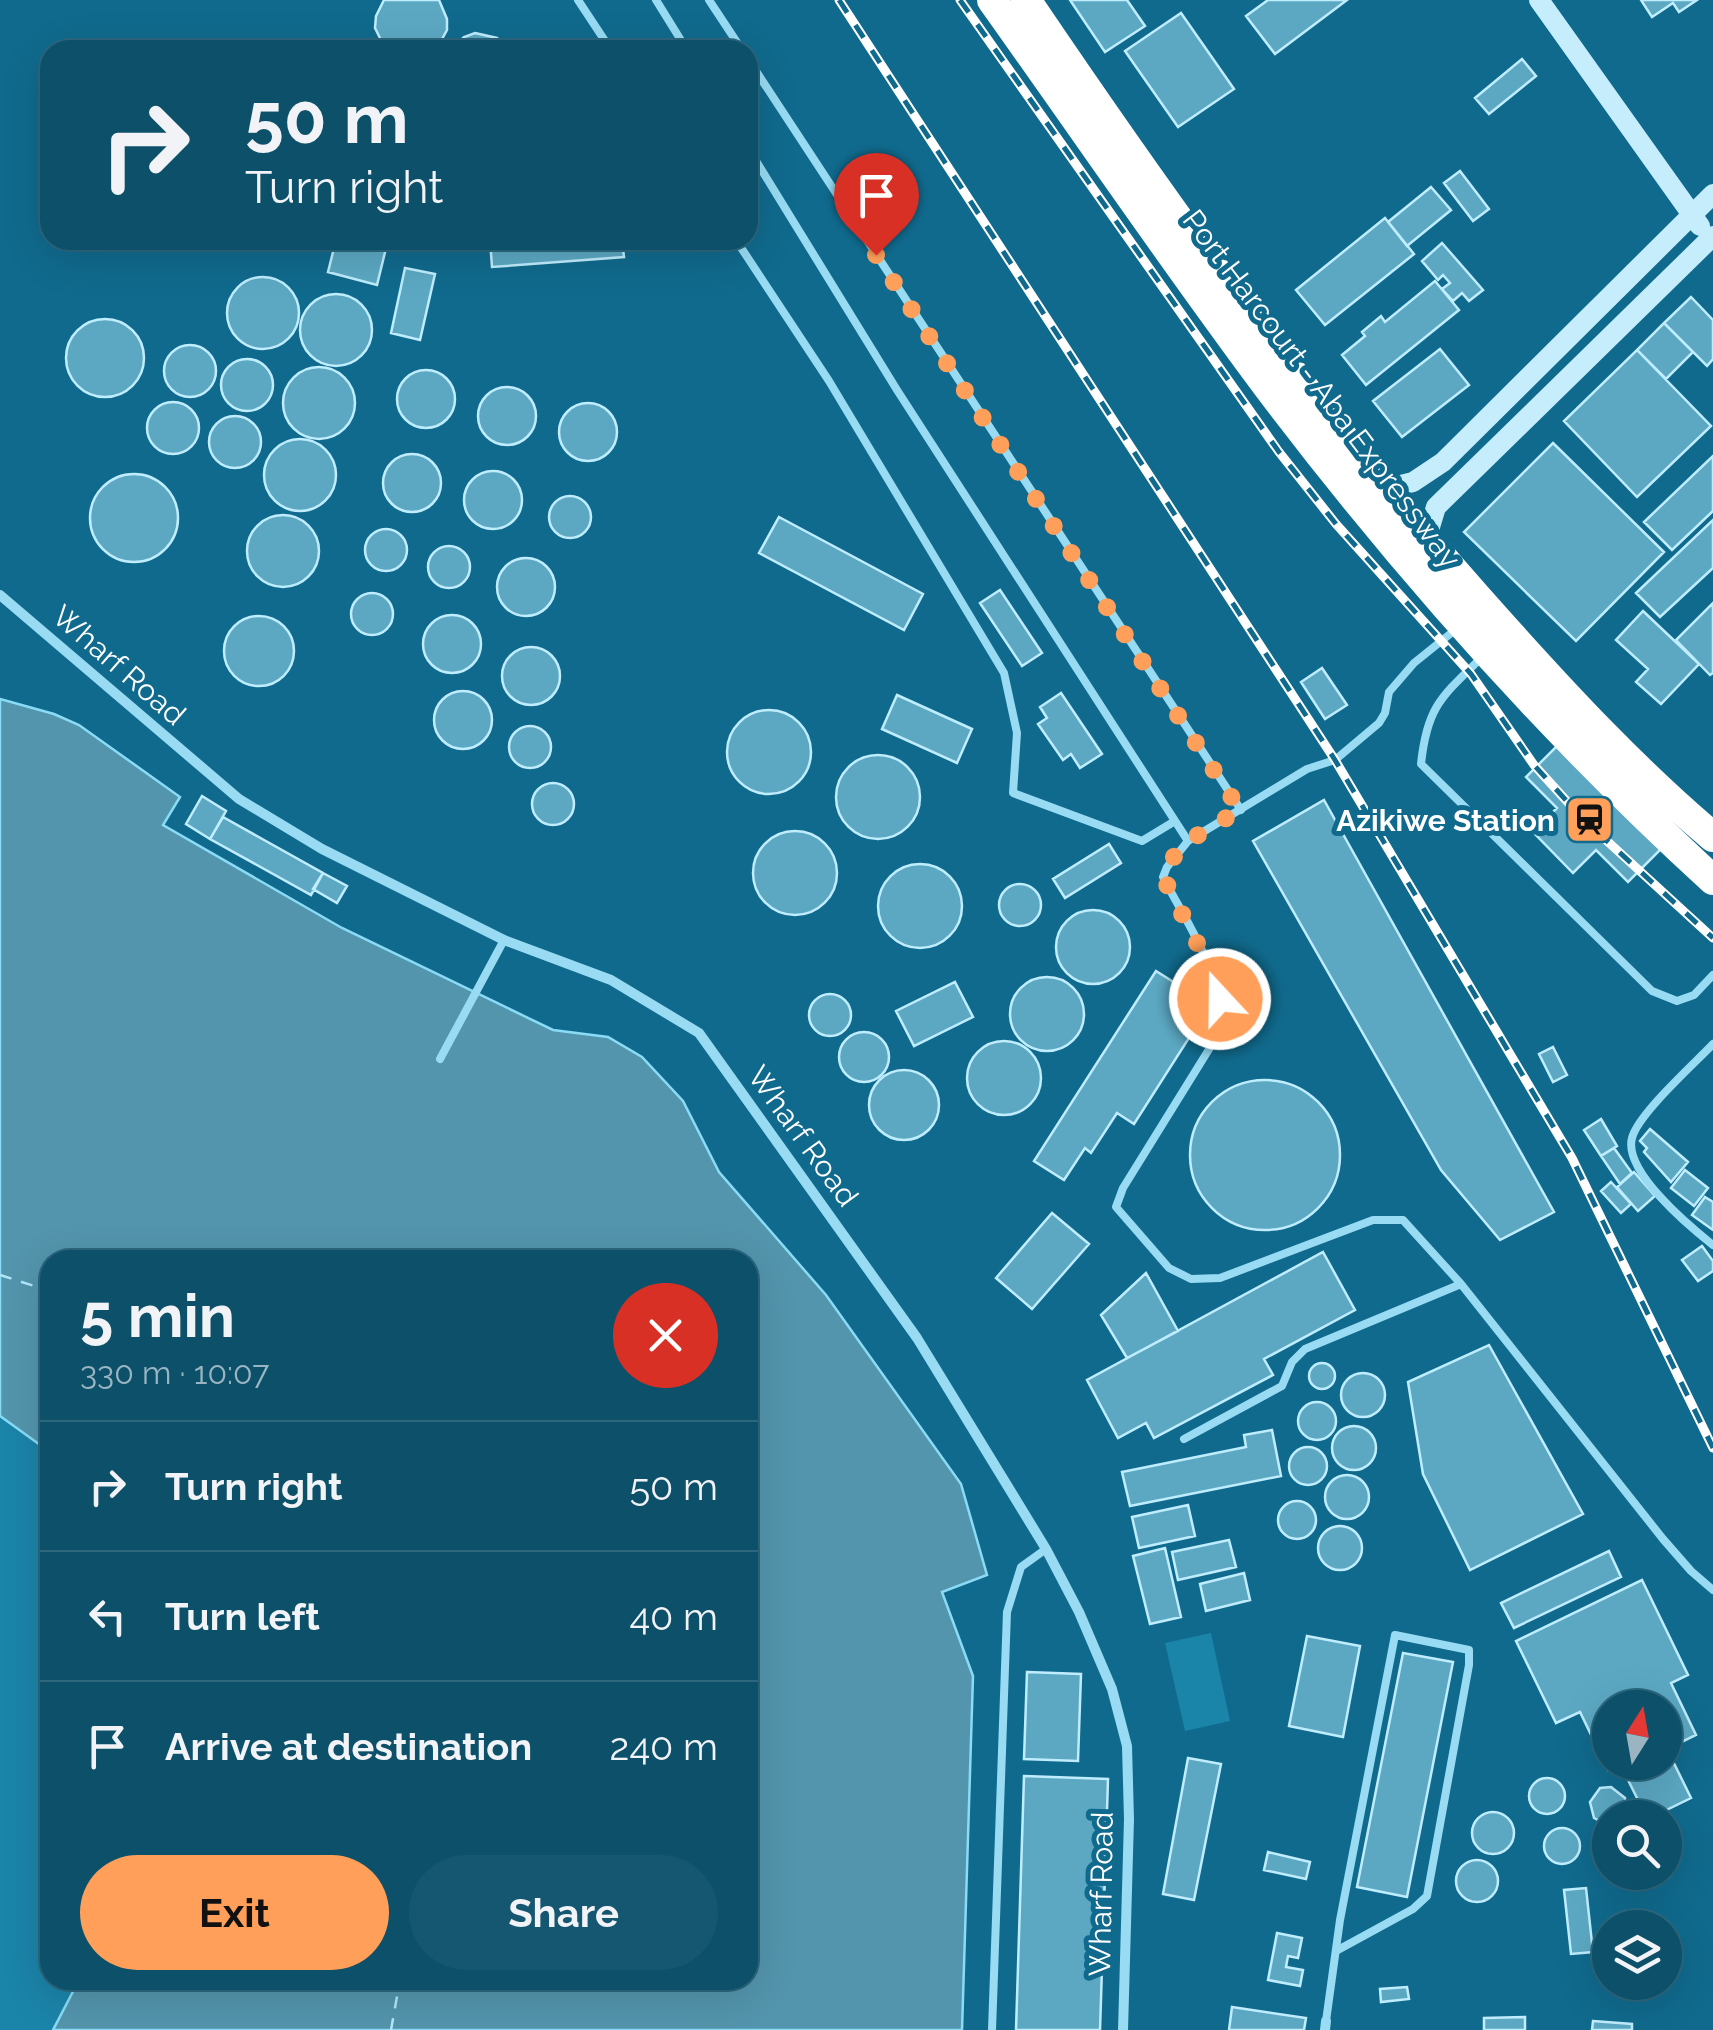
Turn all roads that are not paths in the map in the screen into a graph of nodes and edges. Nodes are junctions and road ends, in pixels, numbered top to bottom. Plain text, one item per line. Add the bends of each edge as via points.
1 (578, 0) edge
2 (656, 0) edge
3 (709, 0) edge
4 (992, 0) edge
5 (1026, 0) edge
6 (1539, 0) edge
7 (604, 40) edge
8 (681, 40) edge
9 (735, 40) edge
10 (758, 74) edge
11 (758, 164) edge
12 (1713, 194) edge
13 (1692, 218) junction
14 (1713, 238) edge
15 (743, 250) edge
16 (1385, 489) junction
17 (1426, 540) junction
18 (0, 594) edge
19 (1462, 624) junction
20 (1488, 652) junction
21 (1240, 810) junction
22 (1176, 821) junction
23 (1713, 837) edge
24 (1188, 841) junction
25 (1713, 880) edge
26 (504, 940) junction
27 (1713, 974) edge
28 (1713, 1044) edge
29 (440, 1059) dead end
30 (1713, 1245) edge
31 (1461, 1284) junction
32 (1184, 1439) dead end
33 (1046, 1549) junction
34 (1713, 1590) edge
35 (1336, 1951) junction
36 (1326, 2026) edge
37 (992, 2030) edge
38 (1123, 2030) edge

1 - 7 lane
2 - 8 lane
3 - 9 lane
4 - 19 highway, Port Harcourt - Aba Expressway via 1269,387
5 - 16 highway, Port Harcourt - Aba Expressway via 1123,144 1317,408
6 - 13 street
10 - 21 lane
11 - 22 lane
12 - 13 street
13 - 14 street
13 - 16 street via 1443,462 1412,482
14 - 17 street via 1436,507
15 - 22 lane via 1004,673 1017,734 1013,794 1142,841
16 - 17 highway, Port Harcourt - Aba Expressway
17 - 23 highway, Port Harcourt - Aba Expressway via 1615,748
18 - 26 street, Wharf Road via 240,799 322,849
19 - 20 highway, Port Harcourt - Aba Expressway
19 - 21 lane via 1389,692 1378,724 1335,760
20 - 25 highway, Port Harcourt - Aba Expressway
20 - 27 lane via 1438,700 1425,730 1422,764 1652,991 1677,1001 1694,995
21 - 24 lane
22 - 24 lane
24 - 31 lane via 1163,877 1210,968 1221,1019 1216,1038 1123,1188 1116,1206 1122,1216 1170,1268 1191,1278 1220,1278 1373,1220 1403,1220
26 - 29 lane
26 - 33 street, Wharf Road via 611,980 699,1034 917,1338
28 - 30 lane via 1630,1140 1636,1165 1682,1221
31 - 32 lane via 1305,1350 1282,1386
31 - 34 lane via 1636,1506
33 - 37 lane via 1021,1567 1007,1612
33 - 38 street, Wharf Road via 1112,1689 1127,1746
35 - 35 lane via 1395,1635 1468,1650 1426,1896
35 - 36 lane

